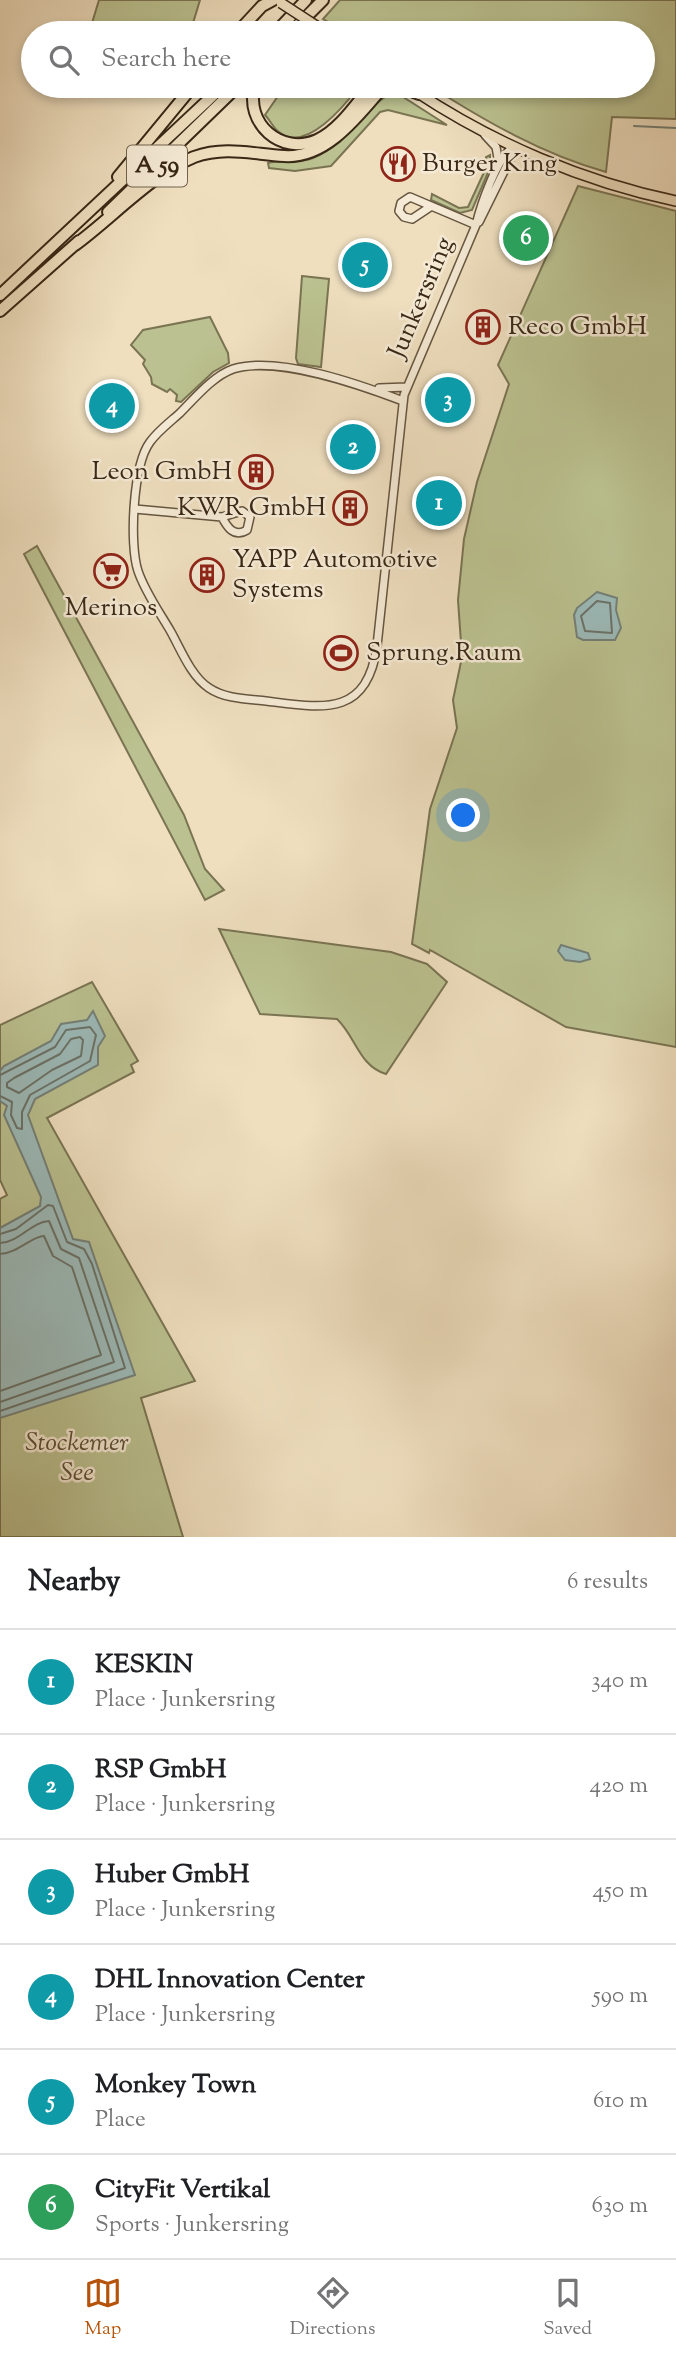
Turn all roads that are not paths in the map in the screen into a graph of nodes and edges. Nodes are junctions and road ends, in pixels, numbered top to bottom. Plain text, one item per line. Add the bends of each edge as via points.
1 (252, 0) edge
2 (306, 0) edge
3 (323, 0) edge
4 (277, 1) edge
5 (244, 21) edge
6 (248, 21) edge
7 (286, 21) edge
8 (303, 21) edge
9 (308, 21) edge
10 (183, 98) edge
11 (210, 98) edge
12 (226, 98) edge
13 (253, 98) edge
14 (361, 98) edge
15 (373, 98) edge
16 (426, 98) edge
17 (482, 132) junction
18 (516, 147) junction
19 (499, 165) junction
20 (676, 201) edge
21 (430, 207) dead end
22 (77, 224) junction
23 (476, 225) junction
24 (75, 245) junction
25 (0, 295) edge
26 (0, 310) edge
27 (371, 387) junction
28 (407, 387) junction
29 (403, 401) junction
30 (135, 509) junction
31 (222, 517) dead end

1 - 5 highway
2 - 7 highway
3 - 8 highway
4 - 6 highway via 262,6
4 - 9 main road, bridge
10 - 22 highway
11 - 22 highway, A 59
12 - 24 highway, A 59
13 - 14 highway via 259,123 274,138 307,144 323,137
15 - 24 highway via 337,136 298,156 229,150 197,156 155,181
16 - 17 main road
17 - 18 main road
17 - 19 street via 496,147
18 - 19 street, Junkersring via 505,152
18 - 20 main road via 589,176
18 - 23 street, Junkersring
19 - 23 street, Junkersring
21 - 23 street
22 - 25 highway, A 59
23 - 28 street, Junkersring
24 - 26 highway, A 59
27 - 28 street, Junkersring
27 - 29 street, Junkersring
27 - 30 street, Junkersring via 275,368 249,367 226,373 150,442 142,459
28 - 29 street, Junkersring
29 - 30 street, Junkersring via 375,659 363,689 339,705 236,697 209,688 195,674 138,573
30 - 31 street

